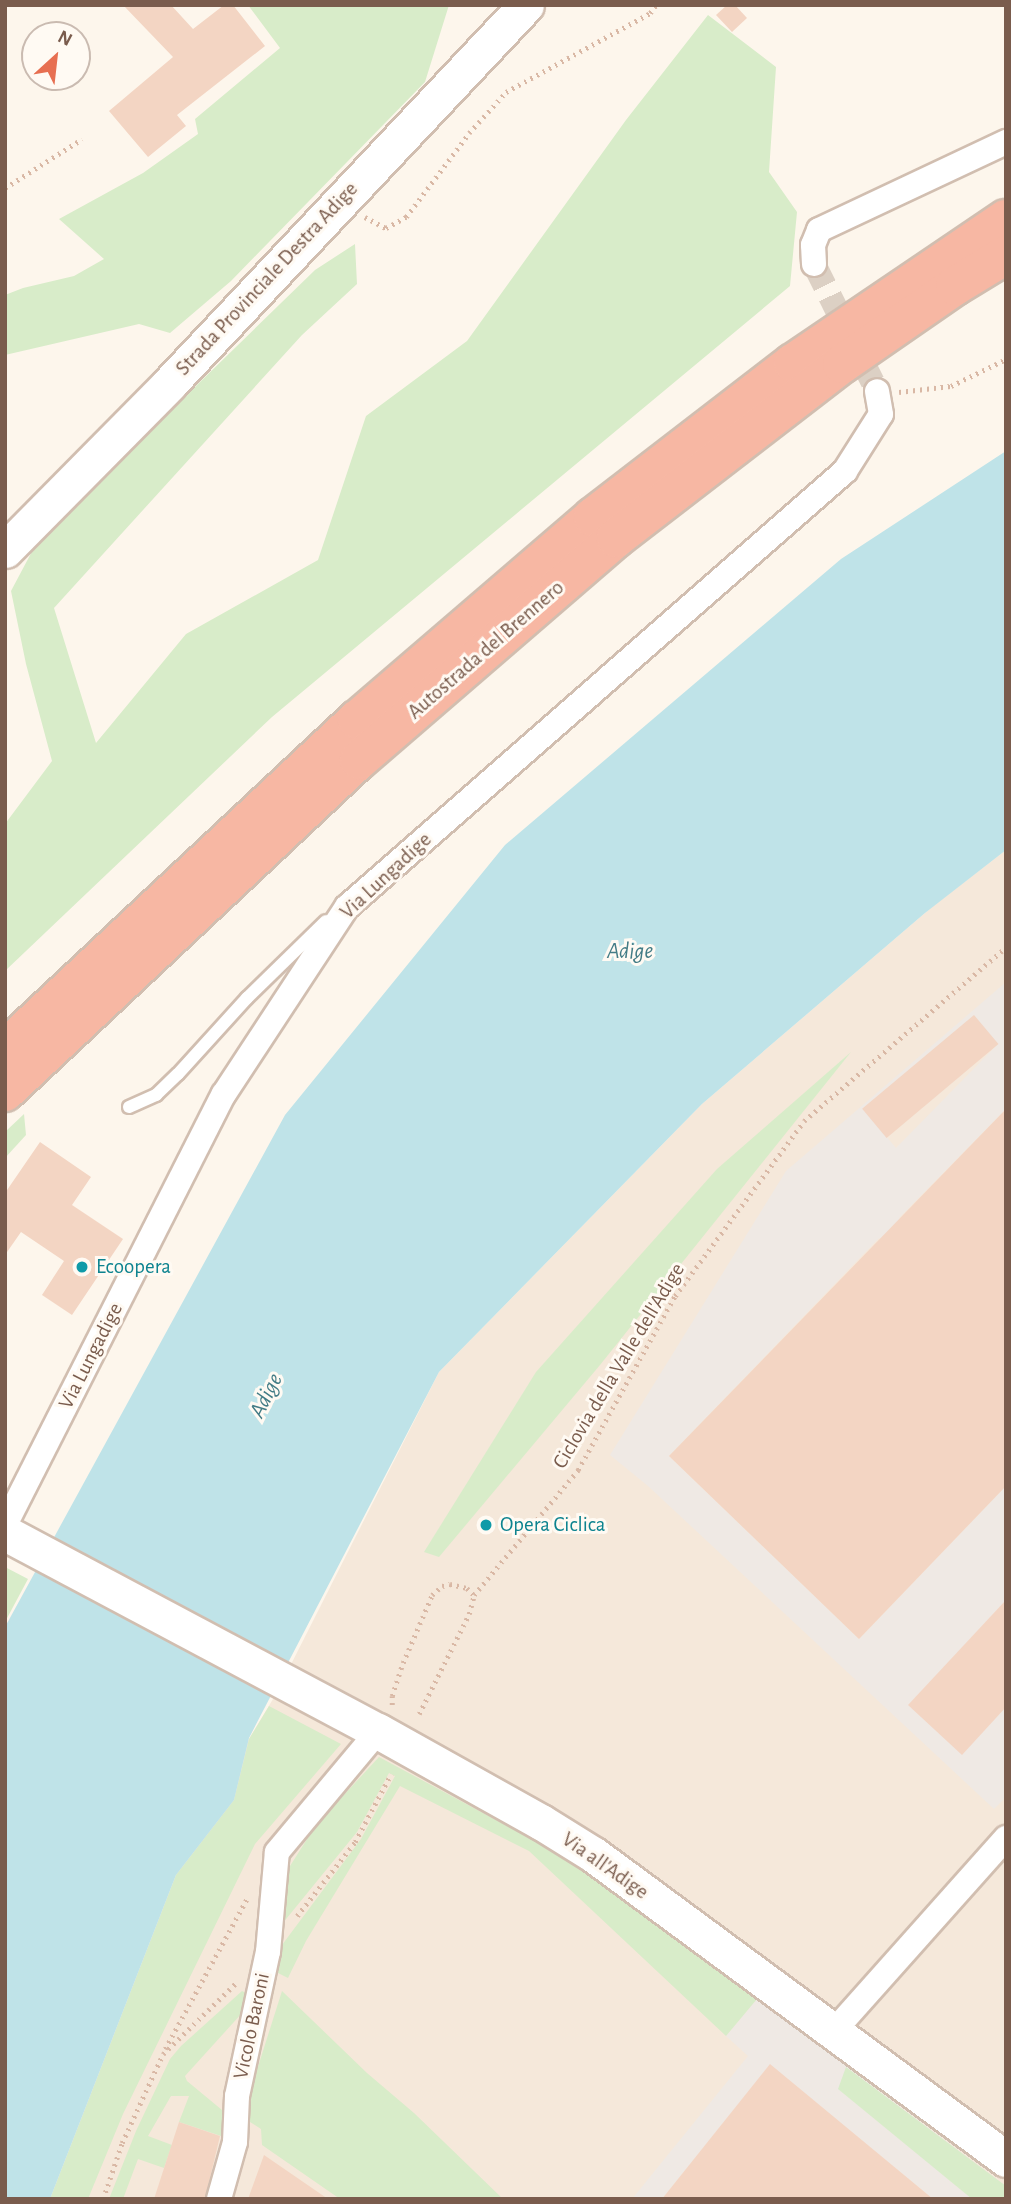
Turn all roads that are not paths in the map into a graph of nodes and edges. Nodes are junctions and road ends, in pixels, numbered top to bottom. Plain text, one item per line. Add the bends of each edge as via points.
1 (526, 5) edge
2 (1006, 142) edge
3 (1006, 219) edge
4 (1006, 255) edge
5 (814, 264) tunnel mouth
6 (879, 402) road end
7 (5, 550) edge
8 (347, 907) junction
9 (5, 1049) edge
10 (5, 1092) edge
11 (130, 1107) dead end
12 (7, 1524) edge
13 (370, 1726) junction
14 (1006, 1838) edge
15 (833, 2032) junction
16 (1006, 2159) edge
17 (219, 2199) edge

1 - 7 street, Strada Provinciale Destra Adige via 168,385
2 - 5 street via 820,230 813,244
3 - 9 highway, Autostrada del Brennero via 793,363 593,517 357,720
4 - 10 highway, Autostrada del Brennero via 842,365 616,538 359,760
6 - 8 street, Via Lungadige via 845,471
8 - 11 lane via 334,913 156,1095
8 - 12 street, Via Lungadige via 224,1094
12 - 13 street, Via all'Adige
13 - 15 street, Via all'Adige via 594,1855
13 - 17 street, Vicolo Baroni via 276,1852 268,1952 237,2096 235,2142
14 - 15 street
15 - 16 street, Via all'Adige

